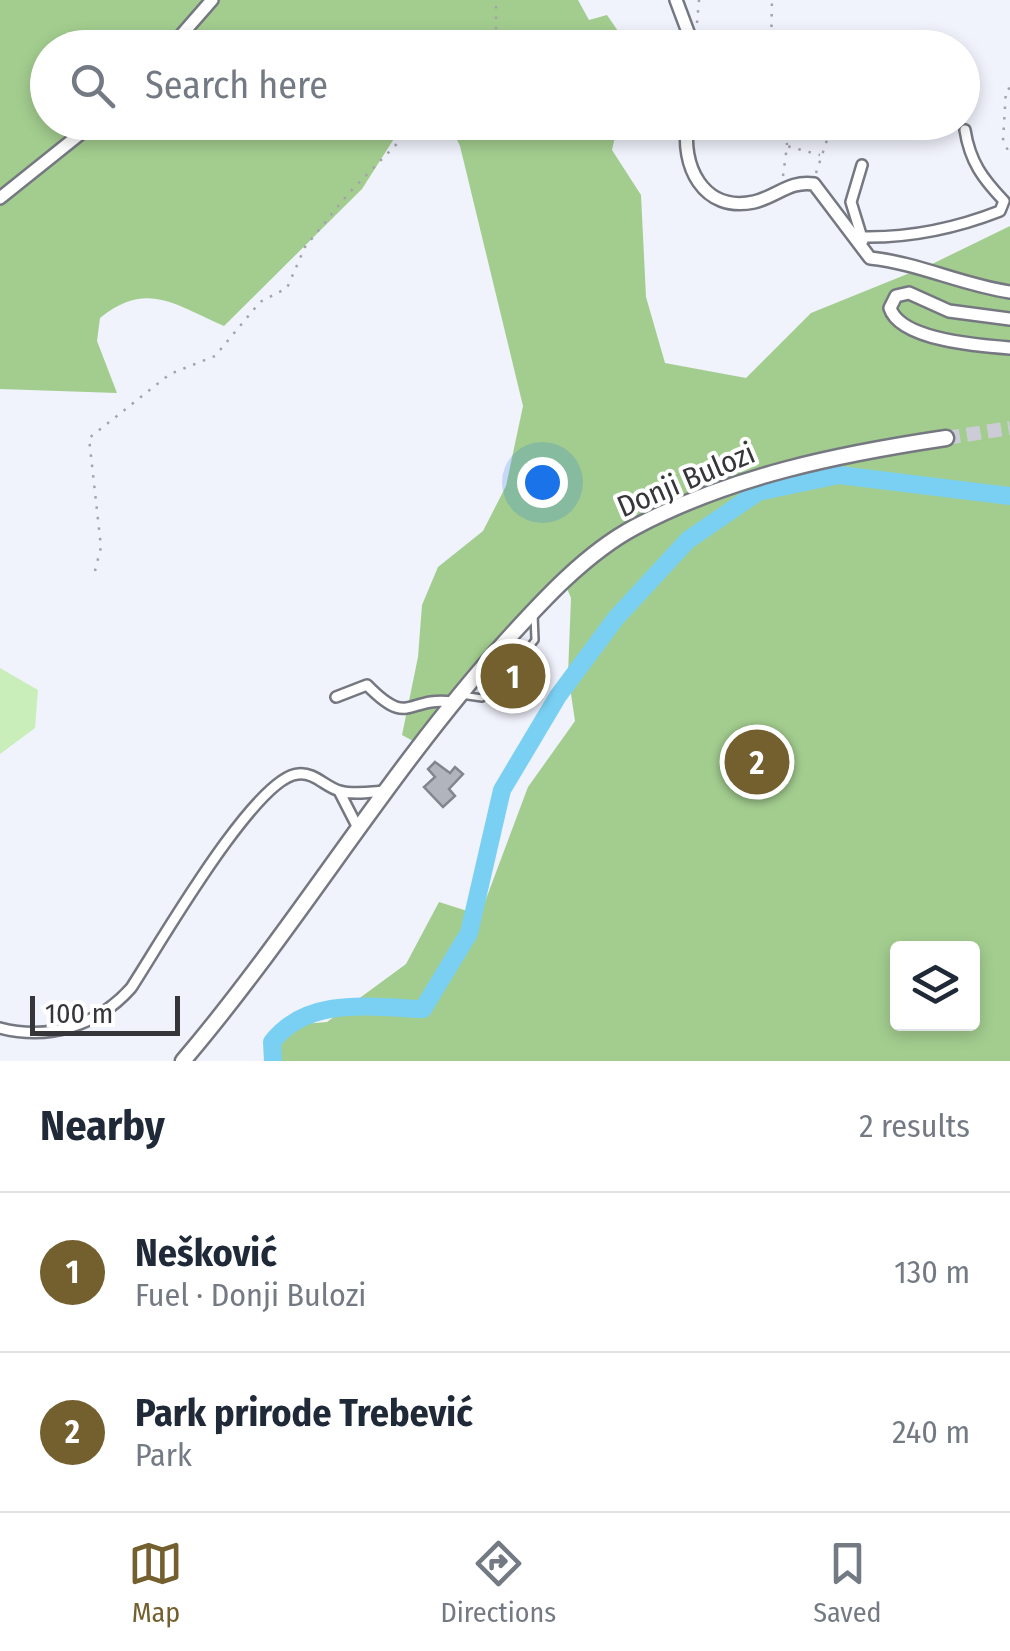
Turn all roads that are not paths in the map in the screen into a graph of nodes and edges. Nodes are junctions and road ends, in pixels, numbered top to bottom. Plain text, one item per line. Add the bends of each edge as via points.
1 (212, 0) edge
2 (676, 0) edge
3 (186, 30) edge
4 (687, 30) edge
5 (72, 140) edge
6 (685, 140) edge
7 (967, 140) edge
8 (862, 165) dead end
9 (0, 198) edge
10 (862, 237) junction
11 (870, 258) junction
12 (1010, 292) edge
13 (1010, 319) edge
14 (1010, 348) edge
15 (946, 438) tunnel mouth
16 (533, 611) junction
17 (516, 664) dead end
18 (504, 679) dead end
19 (336, 696) dead end
20 (455, 698) junction
21 (386, 791) junction
22 (339, 792) junction
23 (358, 828) junction
24 (0, 1028) edge
25 (183, 1061) edge

1 - 3 street
2 - 4 street
5 - 9 street
6 - 11 street via 692,174 704,190 742,204 814,184
7 - 10 street via 984,184 1004,201 1000,211 959,228
8 - 10 street via 850,202
10 - 11 street
11 - 12 street
13 - 14 street via 949,311 909,293 896,296 890,308 900,321 955,343
15 - 16 main road, Donji Bulozi via 796,466 670,511 605,547
16 - 17 lane via 535,640
16 - 20 main road, Donji Bulozi
18 - 20 lane via 482,698
19 - 20 street via 367,685 398,709
20 - 21 main road, Donji Bulozi
21 - 22 street
21 - 23 main road, Donji Bulozi
22 - 23 street
22 - 24 street via 299,773 268,788 131,988 96,1020 38,1033
23 - 25 main road, Donji Bulozi

